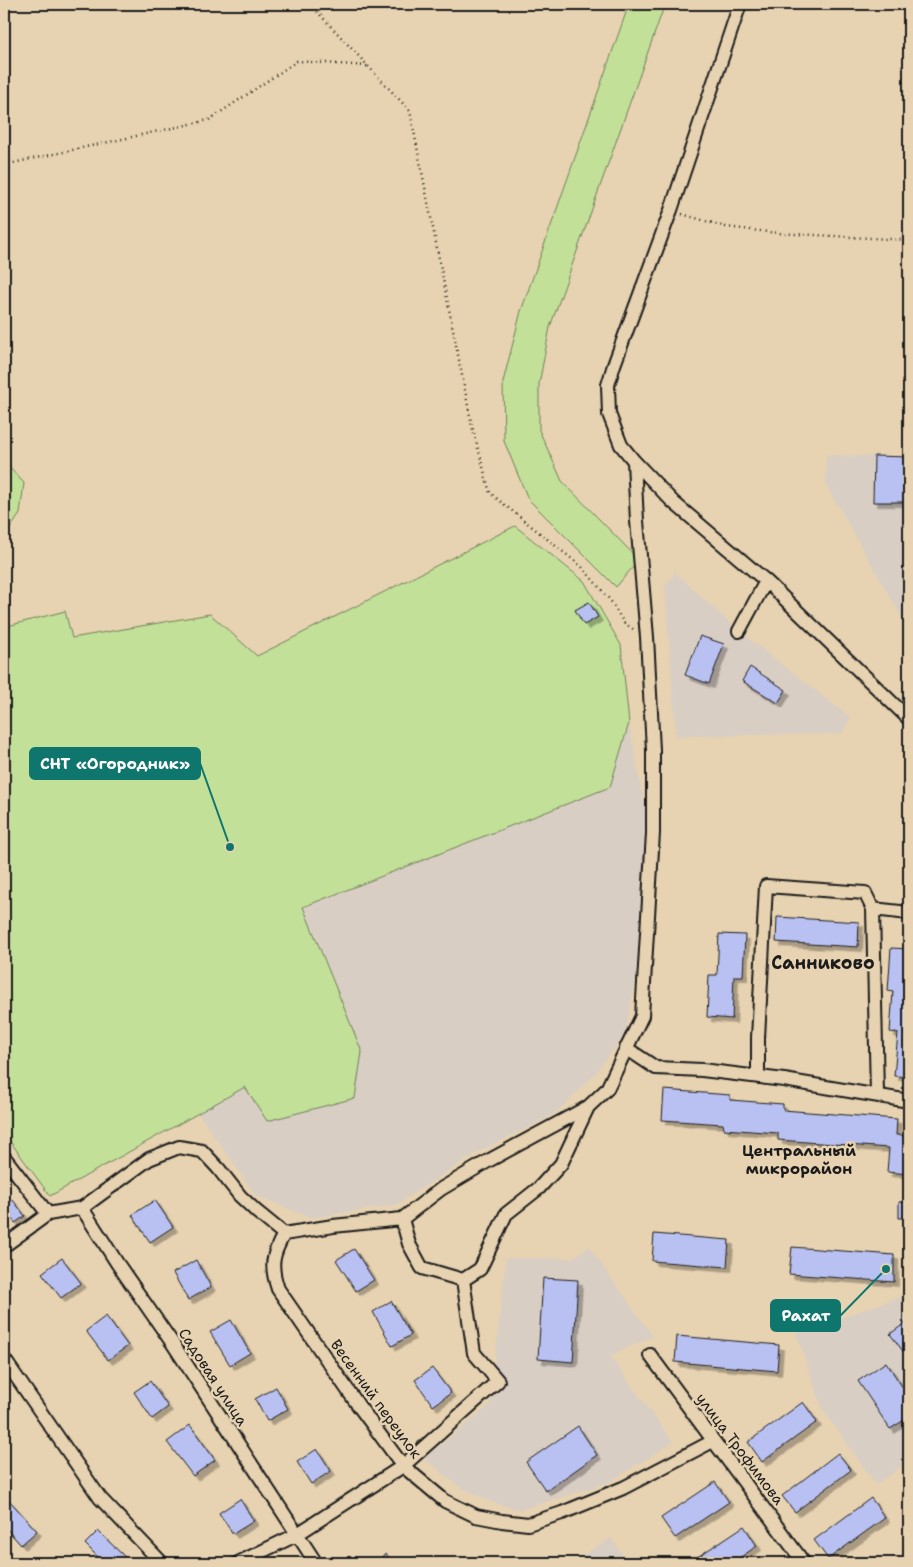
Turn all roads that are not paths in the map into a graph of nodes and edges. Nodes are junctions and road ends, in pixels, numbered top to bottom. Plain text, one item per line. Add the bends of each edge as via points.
1 (740, 4) edge
2 (634, 462) junction
3 (766, 581) junction
4 (739, 630) dead end
5 (909, 719) edge
6 (874, 909) junction
7 (909, 913) edge
8 (626, 1048) junction
9 (758, 1078) junction
10 (877, 1094) junction
11 (909, 1101) edge
12 (588, 1106) junction
13 (4, 1157) edge
14 (82, 1208) junction
15 (48, 1214) junction
16 (402, 1219) junction
17 (284, 1234) junction
18 (4, 1246) edge
19 (463, 1280) junction
20 (650, 1355) dead end
21 (4, 1360) edge
22 (713, 1440) junction
23 (403, 1466) junction
24 (296, 1534) junction
25 (162, 1563) edge
26 (238, 1563) edge
27 (316, 1563) edge
28 (804, 1563) edge

1 - 2 street via 608,385 609,414 621,445
2 - 3 street via 673,502
2 - 8 street via 653,750 653,833 642,1016
3 - 4 street
3 - 5 street
6 - 7 street
6 - 9 street via 865,893 766,886
6 - 10 street
8 - 9 street via 656,1068
8 - 12 street via 608,1089
9 - 10 street
10 - 11 street
12 - 16 street via 480,1166
12 - 19 street via 561,1164 539,1188 506,1214 480,1269
13 - 15 street
14 - 15 street
14 - 17 street via 149,1159 180,1147 202,1151 240,1196
14 - 24 street, Садовая улица
15 - 18 street
16 - 17 street
16 - 19 street via 409,1244 422,1268
17 - 23 street, Весенний переулок via 273,1256 272,1272 278,1289
19 - 23 street via 474,1353 498,1381
20 - 22 street, улица Трофимова
21 - 25 street via 100,1498
22 - 23 street, Весенний переулок via 623,1488 528,1524 476,1516 445,1501
22 - 28 street, улица Трофимова
23 - 24 street
24 - 26 street
24 - 27 street, Садовая улица

